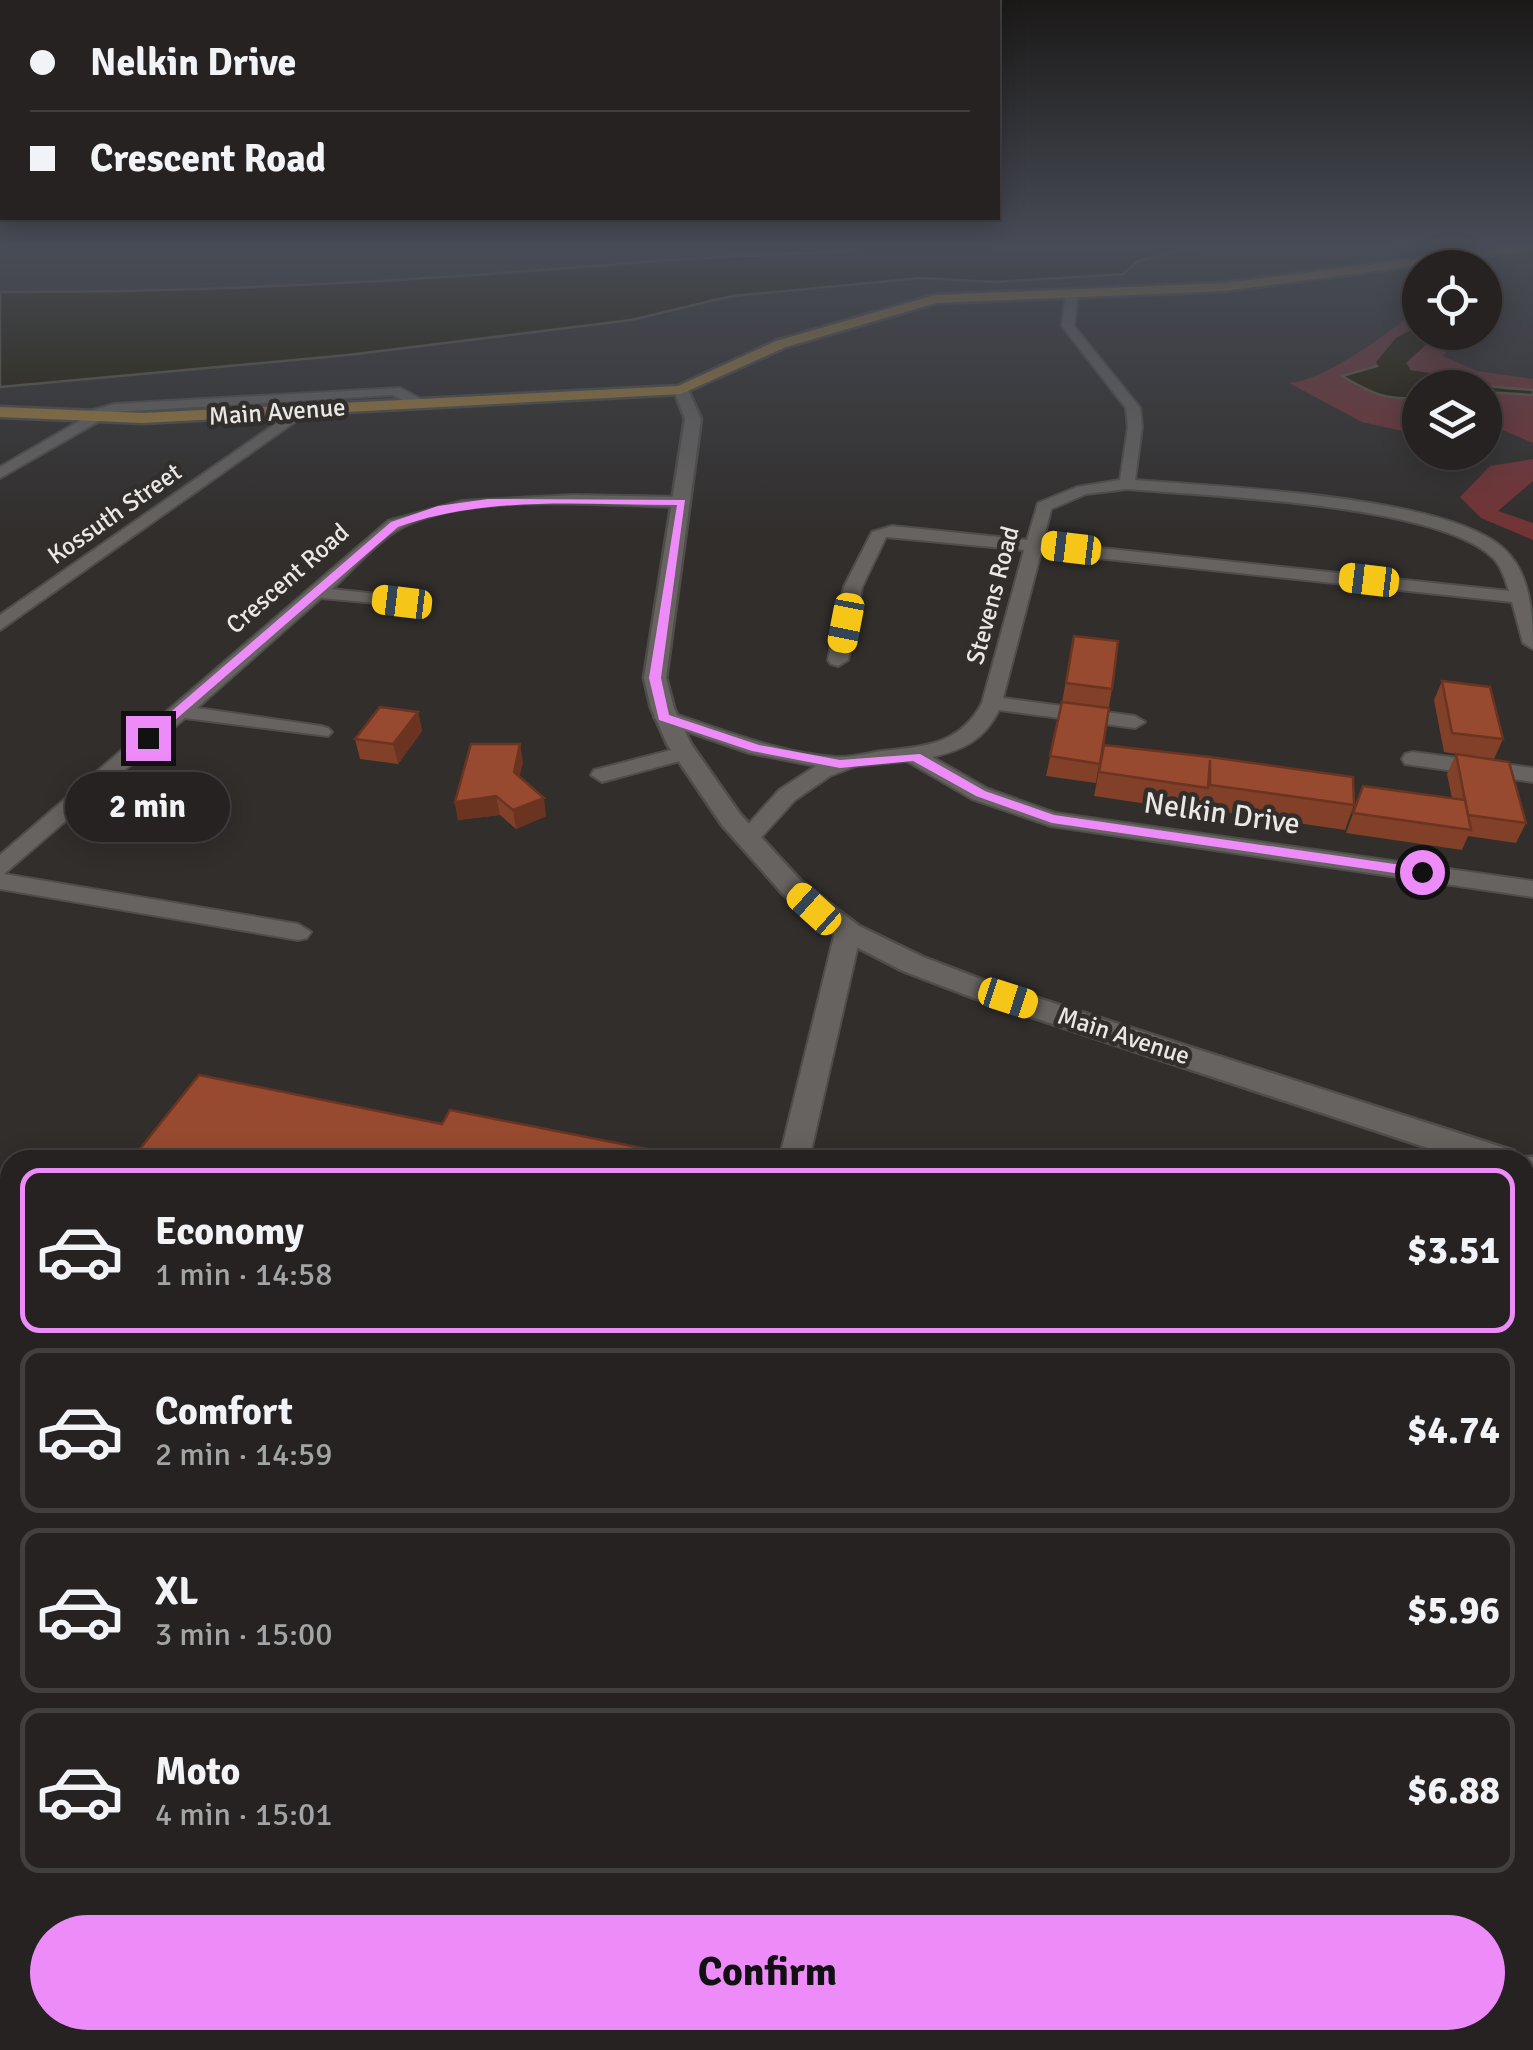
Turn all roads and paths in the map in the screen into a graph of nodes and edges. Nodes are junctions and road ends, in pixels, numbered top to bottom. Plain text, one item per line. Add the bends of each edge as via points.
1 (789, 342) edge
2 (1080, 342) edge
3 (681, 390) junction
4 (416, 402) junction
5 (306, 408) junction
6 (0, 412) edge
7 (90, 417) junction
8 (0, 473) edge
9 (1127, 484) junction
10 (682, 502) junction
11 (1034, 544) junction
12 (314, 592) junction
13 (1518, 597) junction
14 (402, 602) dead end
15 (0, 624) edge
16 (1533, 643) edge
17 (838, 660) dead end
18 (992, 703) junction
19 (178, 712) junction
20 (664, 717) junction
21 (1135, 722) dead end
22 (321, 732) dead end
23 (683, 754) junction
24 (915, 757) junction
25 (1413, 759) dead end
26 (840, 764) junction
27 (602, 774) dead end
28 (1533, 775) edge
29 (748, 838) junction
30 (0, 868) edge
31 (0, 880) edge
32 (1533, 888) edge
33 (298, 932) dead end
34 (848, 932) junction
35 (796, 1150) edge
36 (1472, 1150) edge

1 - 3 main road
2 - 9 street via 1133,408
3 - 4 main road, Main Avenue
3 - 10 street, Main Avenue via 693,419
4 - 5 main road, Main Avenue
4 - 7 street via 395,391 114,408
5 - 7 main road, Main Avenue
5 - 15 street, Kossuth Street
6 - 7 main road, Main Avenue
7 - 8 street
9 - 11 street, Stevens Road via 1083,490 1044,506
9 - 13 street via 1446,523 1502,556
10 - 12 street, Crescent Road via 488,502 438,509 380,533
10 - 20 street, Main Avenue via 655,678
11 - 13 street
11 - 17 street via 880,532 853,587
11 - 18 street, Stevens Road
12 - 14 street
12 - 19 street, Crescent Road
13 - 16 street
18 - 21 street
18 - 24 street, Stevens Road via 972,733
19 - 22 street
19 - 30 street, Crescent Road
20 - 23 street, Main Avenue
20 - 26 street, Stevens Road via 757,748
23 - 27 street
23 - 29 street, Main Avenue
24 - 26 street, Stevens Road
24 - 32 street, Nelkin Drive via 980,794 1052,819
25 - 28 street
26 - 29 street, Stevens Road via 788,792
29 - 34 street, Main Avenue via 784,882
31 - 33 street
34 - 35 street
34 - 36 street, Main Avenue via 1008,998

